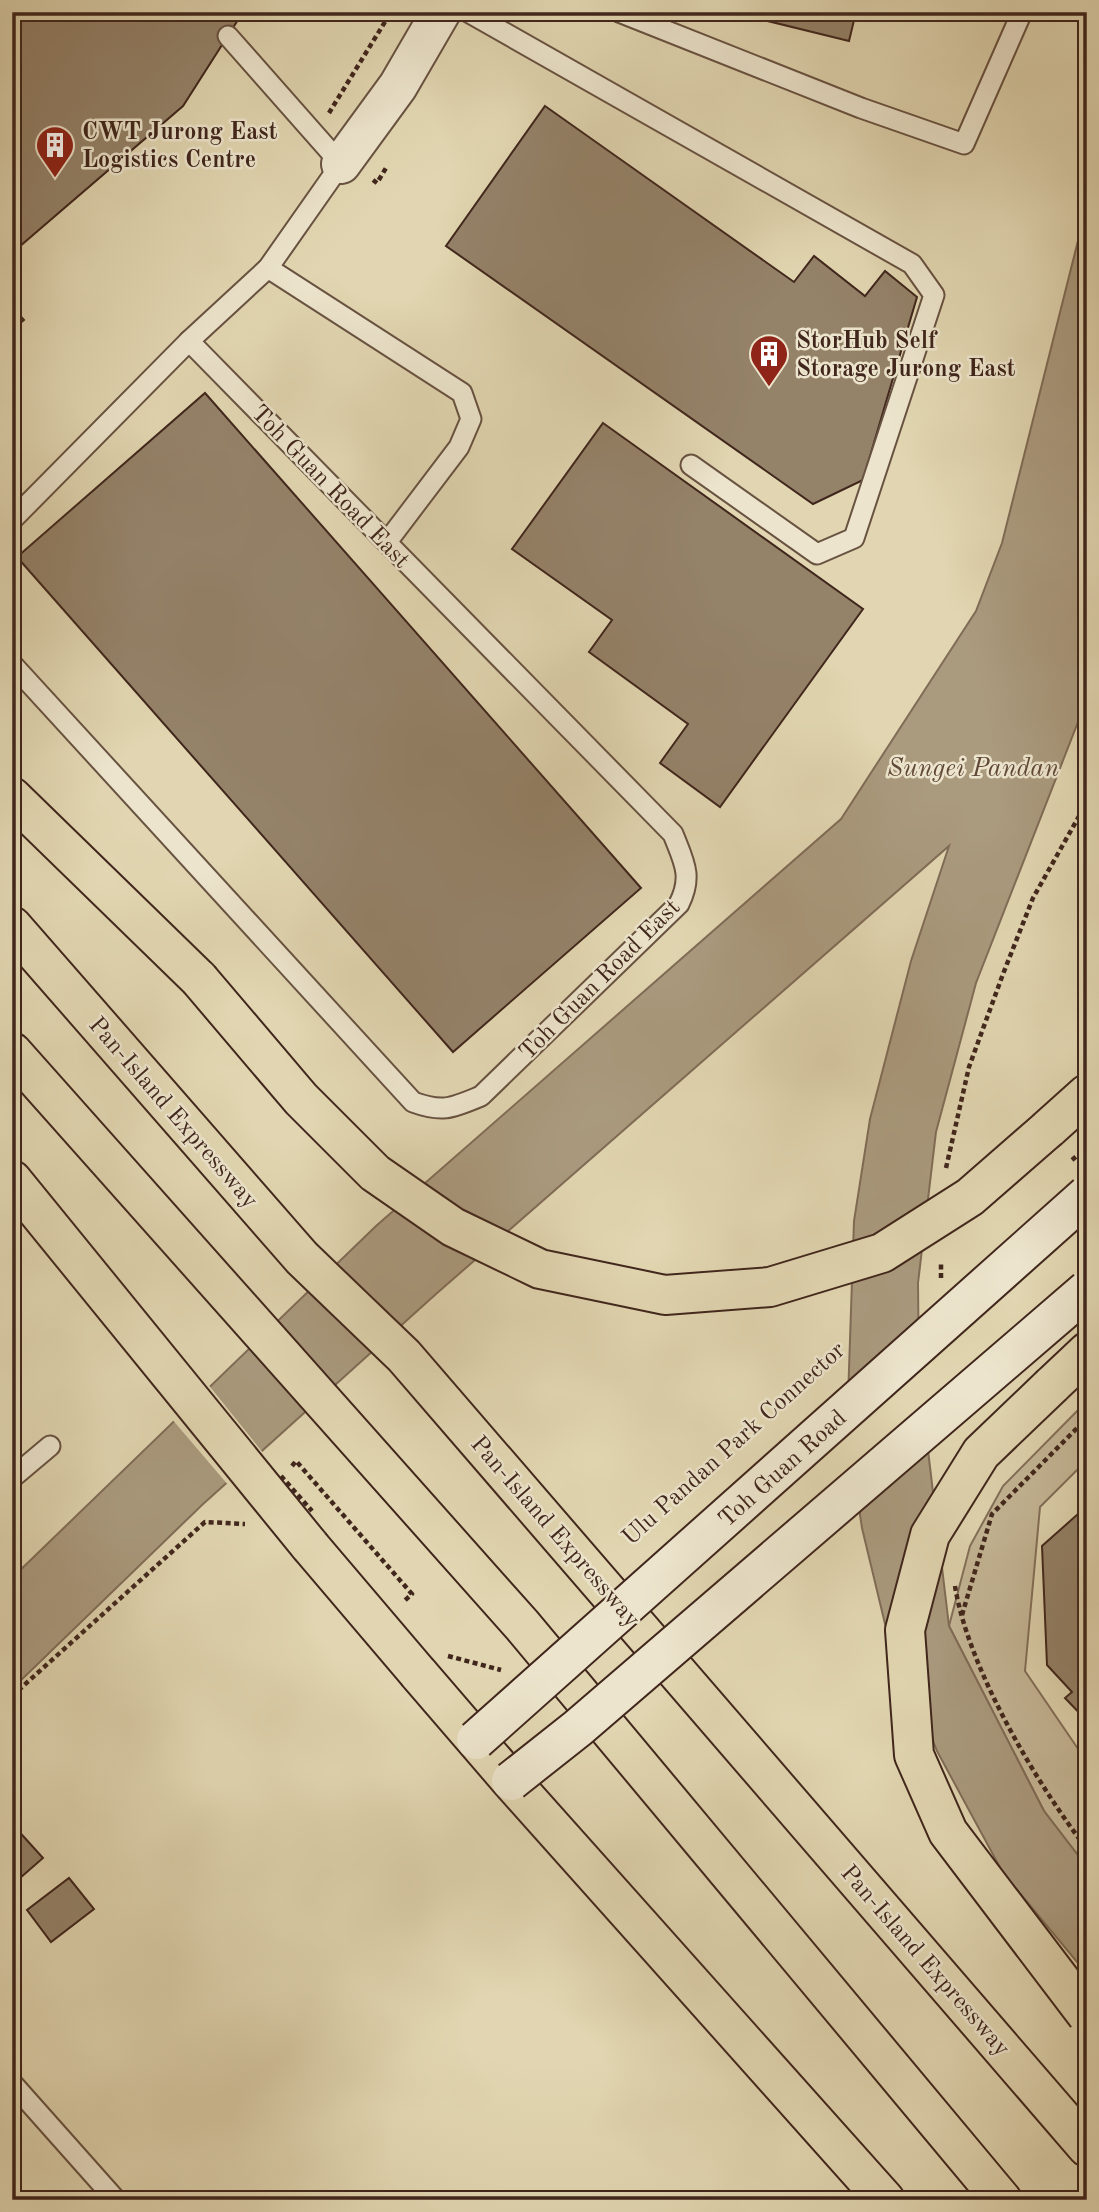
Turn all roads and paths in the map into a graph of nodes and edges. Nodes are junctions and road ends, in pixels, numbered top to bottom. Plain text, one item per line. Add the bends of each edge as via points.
1 (391, 12) edge
2 (441, 12) edge
3 (468, 12) edge
4 (619, 12) edge
5 (1022, 12) edge
6 (228, 36) dead end
7 (315, 135) junction
8 (341, 164) junction
9 (268, 268) junction
10 (189, 341) junction
11 (691, 465) dead end
12 (12, 520) edge
13 (387, 542) junction
14 (12, 664) edge
15 (12, 797) edge
16 (1087, 802) edge
17 (12, 926) edge
18 (12, 1052) edge
19 (1087, 1094) edge
20 (1087, 1147) edge
21 (946, 1178) dead end
22 (12, 1180) edge
23 (1076, 1180) edge
24 (942, 1247) dead end
25 (951, 1252) dead end
26 (941, 1261) junction
27 (952, 1269) dead end
28 (931, 1288) dead end
29 (940, 1288) dead end
30 (1087, 1290) edge
31 (1087, 1352) edge
32 (1087, 1418) edge
33 (50, 1447) dead end
34 (281, 1476) dead end
35 (12, 1478) edge
36 (318, 1518) dead end
37 (252, 1525) dead end
38 (954, 1580) dead end
39 (961, 1620) junction
40 (438, 1654) dead end
41 (506, 1672) dead end
42 (12, 1696) edge
43 (476, 1740) junction
44 (511, 1781) junction
45 (1087, 1849) edge
46 (1087, 2015) edge
47 (12, 2083) edge
48 (1087, 2147) edge
49 (116, 2200) edge
50 (885, 2200) edge
51 (1002, 2200) edge

1 - 7 path
2 - 8 main road via 398,86
3 - 11 lane via 912,264 934,295 854,538 817,554
4 - 5 lane via 964,144
6 - 7 lane
7 - 8 lane
8 - 9 lane
9 - 10 lane
9 - 13 lane via 462,393 471,419 458,447
10 - 12 lane
10 - 13 lane, Toh Guan Road East
13 - 14 lane, Toh Guan Road East via 673,834 686,867 688,886 679,904 481,1096 453,1108 436,1110 413,1102
15 - 19 highway, bridge via 199,979 301,1099 375,1173 453,1227 540,1269 665,1296 770,1287 882,1254 970,1197
16 - 21 path via 1033,898 999,985 969,1067
17 - 48 highway, Pan-Island Expressway via 302,1258 404,1356
18 - 51 highway via 522,1625
20 - 23 path, bridge
22 - 43 highway, bridge via 310,1546
23 - 43 main road, Toh Guan Road, bridge
24 - 26 path
25 - 26 path
26 - 29 path
27 - 28 path
30 - 44 main road, bridge
31 - 46 highway, bridge via 981,1452 930,1535 905,1630 914,1755 948,1832
32 - 39 path via 992,1514
33 - 35 lane
34 - 36 path, bridge
37 - 42 path via 205,1522
38 - 39 path
39 - 45 path via 1001,1709 1053,1804
40 - 41 path, bridge
43 - 44 highway
44 - 50 highway
47 - 49 lane

